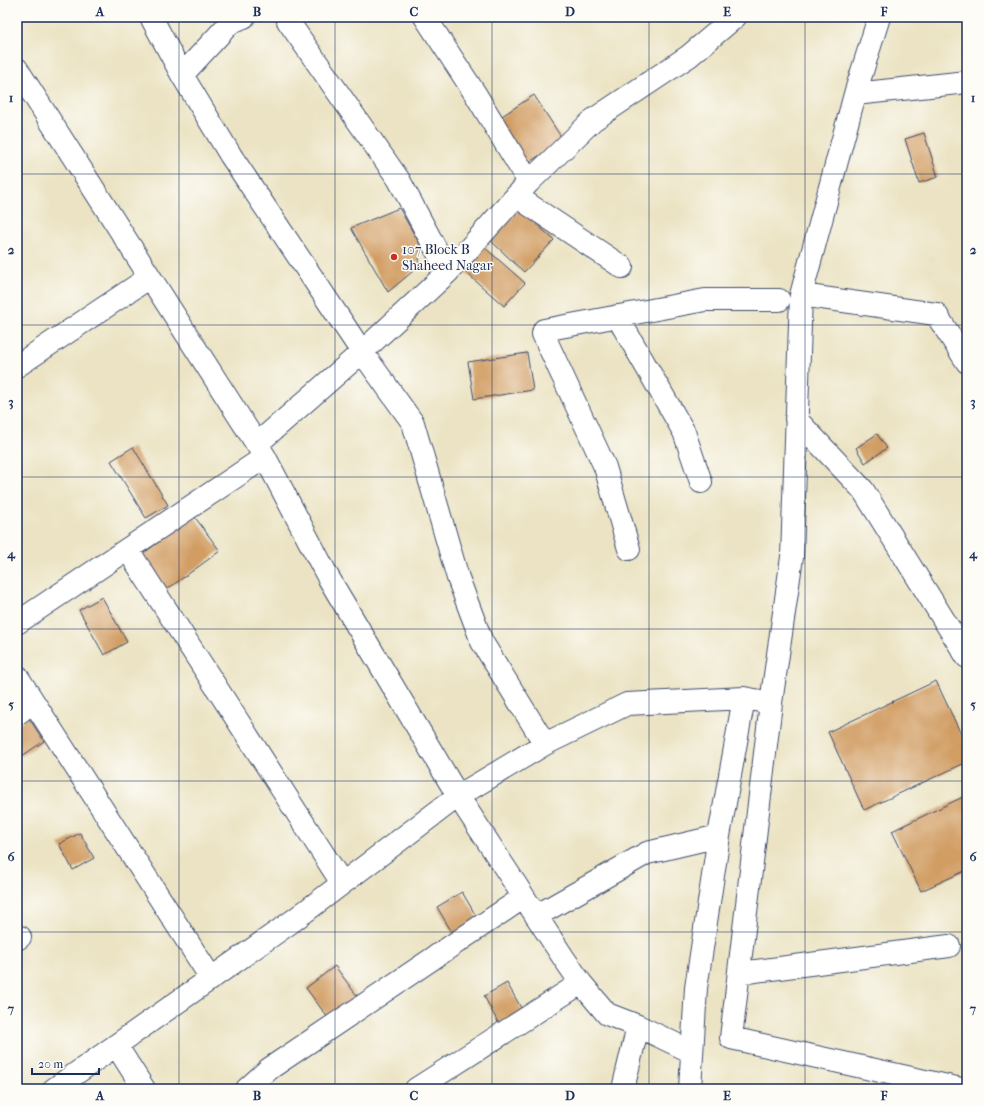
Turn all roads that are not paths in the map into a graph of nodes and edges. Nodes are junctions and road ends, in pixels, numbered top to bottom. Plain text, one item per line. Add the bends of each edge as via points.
1 (151, 17) edge
2 (244, 17) edge
3 (288, 17) edge
4 (425, 17) edge
5 (735, 17) edge
6 (879, 17) edge
7 (17, 69) edge
8 (182, 75) junction
9 (967, 82) edge
10 (24, 94) edge
11 (855, 94) junction
12 (523, 189) junction
13 (622, 267) dead end
14 (448, 272) junction
15 (150, 277) junction
16 (801, 295) junction
17 (779, 300) dead end
18 (617, 316) junction
19 (362, 352) junction
20 (967, 362) edge
21 (17, 366) edge
22 (796, 419) junction
23 (261, 451) junction
24 (701, 482) dead end
25 (629, 549) dead end
26 (128, 550) junction
27 (17, 623) edge
28 (967, 656) edge
29 (17, 676) edge
30 (744, 698) junction
31 (771, 703) junction
32 (25, 708) edge
33 (545, 744) junction
34 (458, 796) junction
35 (719, 836) junction
36 (342, 883) junction
37 (524, 897) junction
38 (536, 916) junction
39 (949, 946) dead end
40 (740, 973) junction
41 (210, 978) junction
42 (581, 983) junction
43 (638, 1026) junction
44 (116, 1046) junction
45 (692, 1052) junction
46 (54, 1089) edge
47 (144, 1089) edge
48 (247, 1089) edge
49 (416, 1089) edge
50 (623, 1089) edge
51 (690, 1089) edge
52 (961, 1089) edge

1 - 8 street
2 - 8 street via 230,23
3 - 14 street via 288,21 399,180
4 - 12 street via 476,95
5 - 12 street via 689,56 593,120
6 - 11 street
7 - 10 street
8 - 19 street via 231,156
9 - 11 street
10 - 15 street
11 - 16 street
12 - 13 street
12 - 14 street
14 - 19 street
15 - 21 street
15 - 23 street
16 - 20 street via 936,314
16 - 22 street
17 - 18 street via 705,300
18 - 24 street via 684,432
18 - 25 street via 547,328 543,332 605,467
19 - 23 street
19 - 33 street via 413,423 458,578 482,642
22 - 28 street via 863,490
22 - 31 street via 792,557
23 - 26 street
23 - 34 street via 328,577
26 - 27 street
26 - 36 street
29 - 32 street
30 - 31 street
30 - 33 street via 627,704
30 - 35 street
31 - 40 street
32 - 41 street
33 - 34 street
34 - 36 street
34 - 37 street
35 - 38 street via 646,853
35 - 45 street via 696,988
36 - 41 street
37 - 38 street
37 - 48 street via 269,1069
38 - 42 street
39 - 40 street
40 - 52 street via 731,1038
41 - 44 street
42 - 43 street via 607,1014
42 - 49 street
43 - 45 street
43 - 50 street
44 - 46 street
44 - 47 street
45 - 51 street

